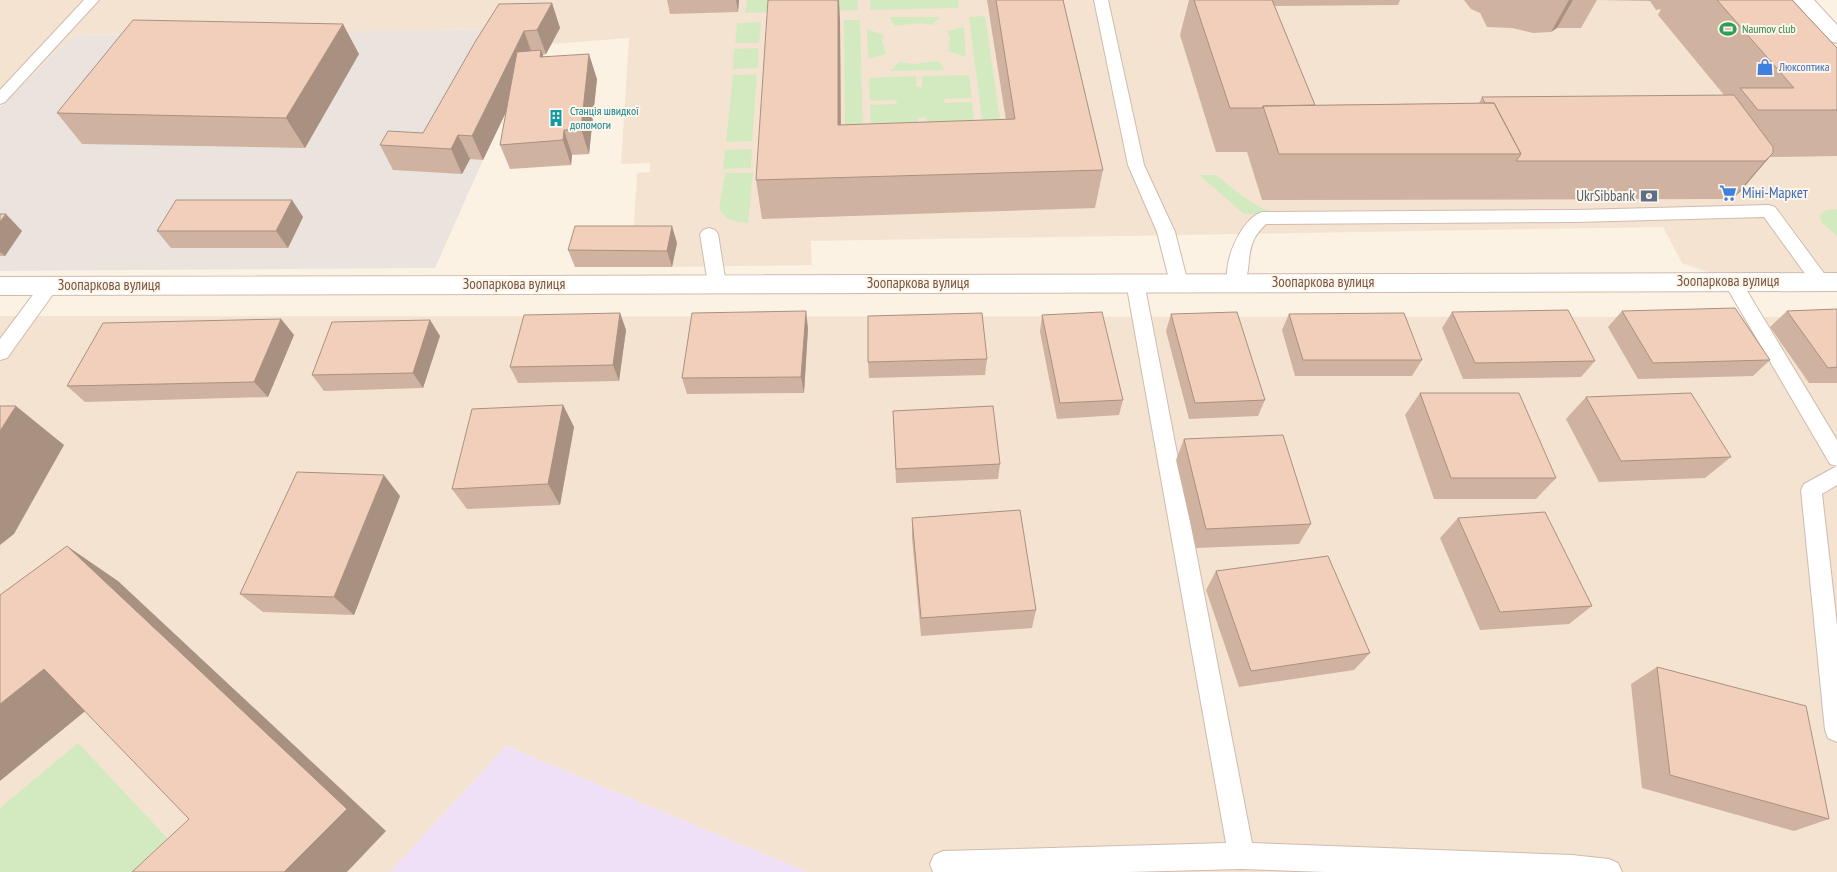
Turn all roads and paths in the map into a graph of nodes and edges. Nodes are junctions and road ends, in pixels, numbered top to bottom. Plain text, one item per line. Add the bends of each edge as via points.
1 (92, 0) edge
2 (1101, 0) edge
3 (1803, 0) edge
4 (1837, 37) edge
5 (0, 99) edge
6 (709, 234) dead end
7 (1732, 281) junction
8 (1135, 282) junction
9 (1179, 282) junction
10 (1236, 282) junction
11 (1829, 282) edge
12 (717, 284) junction
13 (50, 285) junction
14 (0, 286) edge
15 (0, 353) edge
16 (1837, 458) edge
17 (1837, 475) edge
18 (1837, 730) edge
19 (1241, 856) junction
20 (943, 864) dead end
21 (1609, 872) edge

1 - 5 lane
2 - 9 lane via 1136,165 1166,232
3 - 4 street
6 - 12 lane
7 - 10 street, Зоопаркова вулиця
7 - 11 street, Зоопаркова вулиця
7 - 16 lane
8 - 9 street, Зоопаркова вулиця
8 - 12 street, Зоопаркова вулиця
8 - 19 lane
9 - 10 street, Зоопаркова вулиця
10 - 11 lane via 1240,245 1252,226 1262,218 1769,211
12 - 13 street, Зоопаркова вулиця
13 - 14 street, Зоопаркова вулиця
13 - 15 lane
17 - 18 lane via 1812,490
19 - 20 lane
19 - 21 lane

